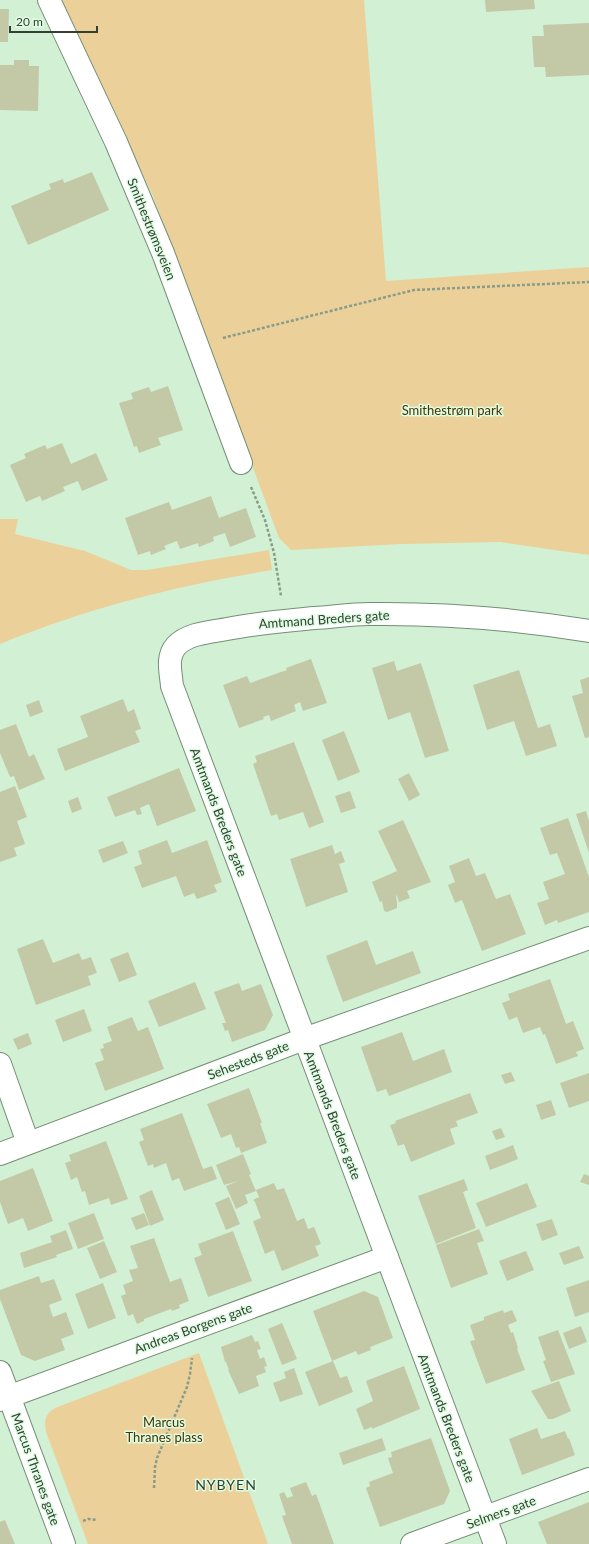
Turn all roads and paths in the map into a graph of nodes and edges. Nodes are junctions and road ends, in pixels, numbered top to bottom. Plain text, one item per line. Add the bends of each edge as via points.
1 (49, 0) edge
2 (589, 282) edge
3 (197, 345) junction
4 (241, 463) joint
5 (279, 587) dead end
6 (589, 631) edge
7 (172, 686) joint
8 (589, 938) edge
9 (304, 1039) junction
10 (0, 1064) edge
11 (28, 1143) junction
12 (0, 1154) edge
13 (387, 1257) junction
14 (192, 1356) dead end
15 (0, 1372) edge
16 (5, 1398) edge
17 (589, 1479) edge
18 (154, 1488) dead end
19 (484, 1518) junction
20 (97, 1520) dead end
21 (79, 1522) dead end
22 (64, 1544) edge
23 (412, 1544) edge
24 (495, 1544) edge

1 - 3 street, Smithestrømsveien via 116,142 163,253
2 - 3 path via 414,290
3 - 4 street, Smithestrømsveien
4 - 5 path via 265,520 274,553
6 - 7 street, Amtmand Breders gate via 500,619 384,614 249,624 195,635 182,641 170,656
7 - 9 street, Amtmands Breders gate
8 - 9 street, Sehesteds gate
9 - 11 street, Sehesteds gate
9 - 13 street, Amtmands Breders gate
10 - 11 street
11 - 12 street, Sehesteds gate
13 - 16 street, Andreas Borgens gate
13 - 19 street, Amtmands Breders gate
14 - 18 path via 187,1387 156,1462
15 - 16 street, Marcus Thranes gate
16 - 22 street, Marcus Thranes gate
17 - 19 street, Selmers gate
19 - 23 street, Selmers gate
19 - 24 street, Amtmands Breders gate
20 - 21 path

